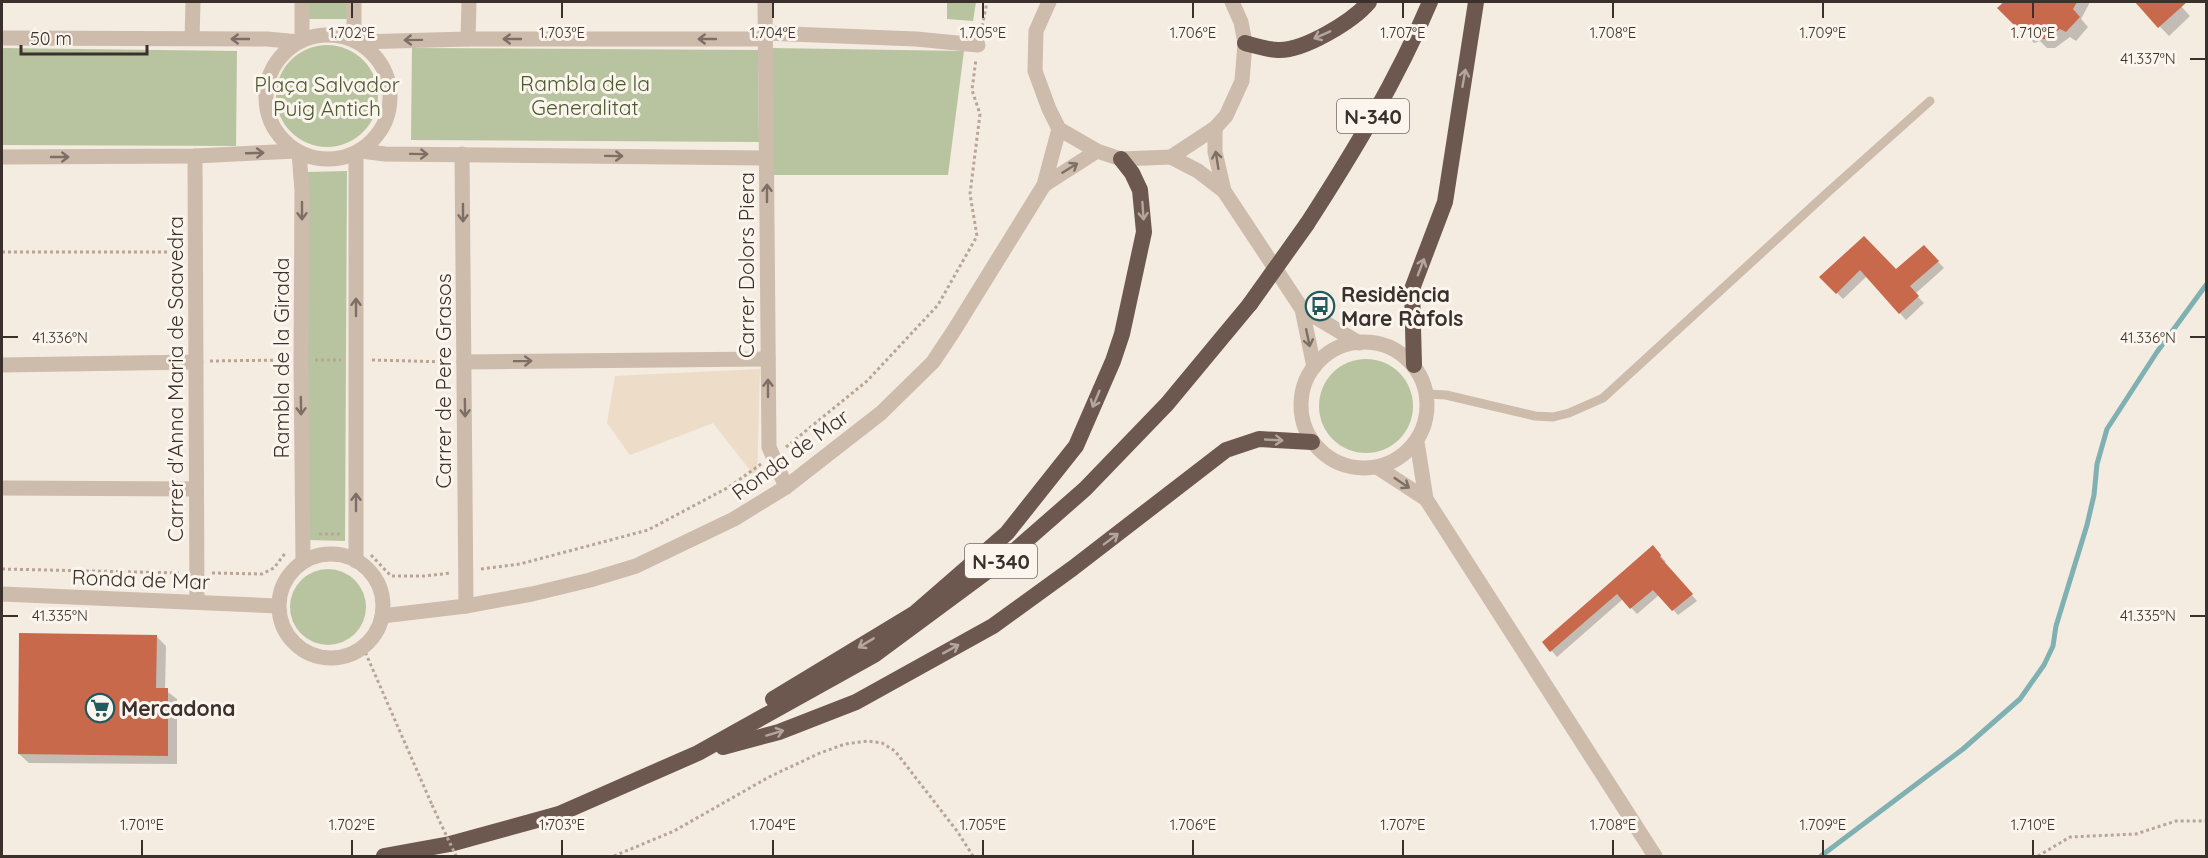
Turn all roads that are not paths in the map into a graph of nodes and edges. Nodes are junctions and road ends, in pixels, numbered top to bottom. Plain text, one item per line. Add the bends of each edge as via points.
1 (193, 2) edge
2 (302, 2) edge
3 (354, 2) edge
4 (469, 2) edge
5 (765, 2) edge
6 (1049, 2) edge
7 (1232, 2) edge
8 (1369, 2) edge
9 (1430, 2) edge
10 (1476, 2) edge
11 (765, 36) junction
12 (2, 38) edge
13 (192, 38) junction
14 (468, 39) junction
15 (300, 41) junction
16 (356, 41) junction
17 (1245, 44) junction
18 (978, 45) road end
19 (1930, 101) dead end
20 (1215, 128) junction
21 (1059, 129) junction
22 (1097, 151) junction
23 (298, 152) junction
24 (358, 152) junction
25 (462, 154) junction
26 (195, 156) junction
27 (2, 157) edge
28 (1171, 157) junction
29 (766, 158) junction
30 (1121, 159) junction
31 (1044, 185) junction
32 (1224, 191) junction
33 (1302, 309) junction
34 (1359, 343) junction
35 (768, 358) junction
36 (196, 362) junction
37 (464, 362) junction
38 (2, 365) edge
39 (1414, 366) junction
40 (1314, 368) junction
41 (1427, 394) junction
42 (1312, 442) junction
43 (1417, 442) junction
44 (1377, 467) junction
45 (786, 487) junction
46 (2, 488) edge
47 (196, 489) junction
48 (1426, 499) junction
49 (363, 557) junction
50 (303, 562) junction
51 (2, 594) edge
52 (197, 602) junction
53 (278, 606) junction
54 (466, 606) junction
55 (382, 616) junction
56 (698, 753) junction
57 (384, 856) edge
58 (1655, 856) edge

1 - 13 street
2 - 15 street
3 - 16 street
4 - 14 street
5 - 11 street, Carrer Dolors Piera
6 - 21 street via 1036,32 1035,71
7 - 17 street
8 -> 17 highway via 1333,31 1290,49
9 - 56 highway, N-340, bridge via 1356,148 1307,224 1250,304 1167,404 1085,489 1012,553 874,655
39 -> 10 highway via 1412,289 1445,202
11 -> 14 street
11 - 18 street via 916,39
11 - 29 street, Carrer Dolors Piera
12 - 13 street
15 -> 13 street
14 -> 16 street
15 - 16 street via 337,35
15 - 23 street via 284,53 266,86 270,122 280,138
16 - 24 street via 373,53 384,69 391,105 386,123 375,139
17 - 20 street via 1242,81 1226,116
19 - 41 lane via 1604,398 1554,417
20 - 28 street
32 -> 20 street via 1215,152
21 - 22 street
21 - 31 street, Ronda de Mar
22 - 30 street
31 -> 22 street, Ronda de Mar
23 - 24 street via 328,160
26 -> 23 street
23 -> 50 street, Rambla de la Girada via 302,191
24 -> 25 street
49 -> 24 street via 356,360
25 -> 29 street
25 -> 37 street, Carrer de Pere Grasos
27 -> 26 street
26 - 36 street, Carrer d'Anna Maria de Saavedra
28 - 30 street
28 - 32 street
35 -> 29 street, Carrer Dolors Piera
30 -> 56 highway via 1140,190 1144,232 1122,334 1076,446 1007,533 915,613 751,712
31 - 45 street, Ronda de Mar via 933,362 881,413
32 - 33 street
33 - 34 street
33 -> 40 street
34 - 39 street via 1388,346
34 - 40 street via 1339,347
37 -> 35 street
45 -> 35 street, Carrer Dolors Piera via 769,447
36 - 38 street
36 - 47 street, Carrer d'Anna Maria de Saavedra
37 -> 54 street, Carrer de Pere Grasos
39 - 41 street
40 - 42 street via 1301,401 1303,422
41 - 43 street via 1428,413
42 - 44 street via 1326,456 1344,465
56 -> 42 highway via 779,732 856,702 993,626 1226,450 1259,439
43 - 44 street via 1398,458
43 - 48 street
44 -> 48 street
45 - 54 street, Ronda de Mar via 734,519 636,567 532,594
46 - 47 street
47 - 52 street, Carrer d'Anna Maria de Saavedra
48 - 58 street
49 - 50 street via 316,556
49 - 55 street via 378,584
50 - 53 street via 285,581
51 - 52 street, Ronda de Mar
52 - 53 street, Ronda de Mar
53 - 55 street via 289,638 316,656 332,658 349,656 363,647
54 - 55 street, Ronda de Mar
56 - 57 highway, N-340 via 559,813 450,844

